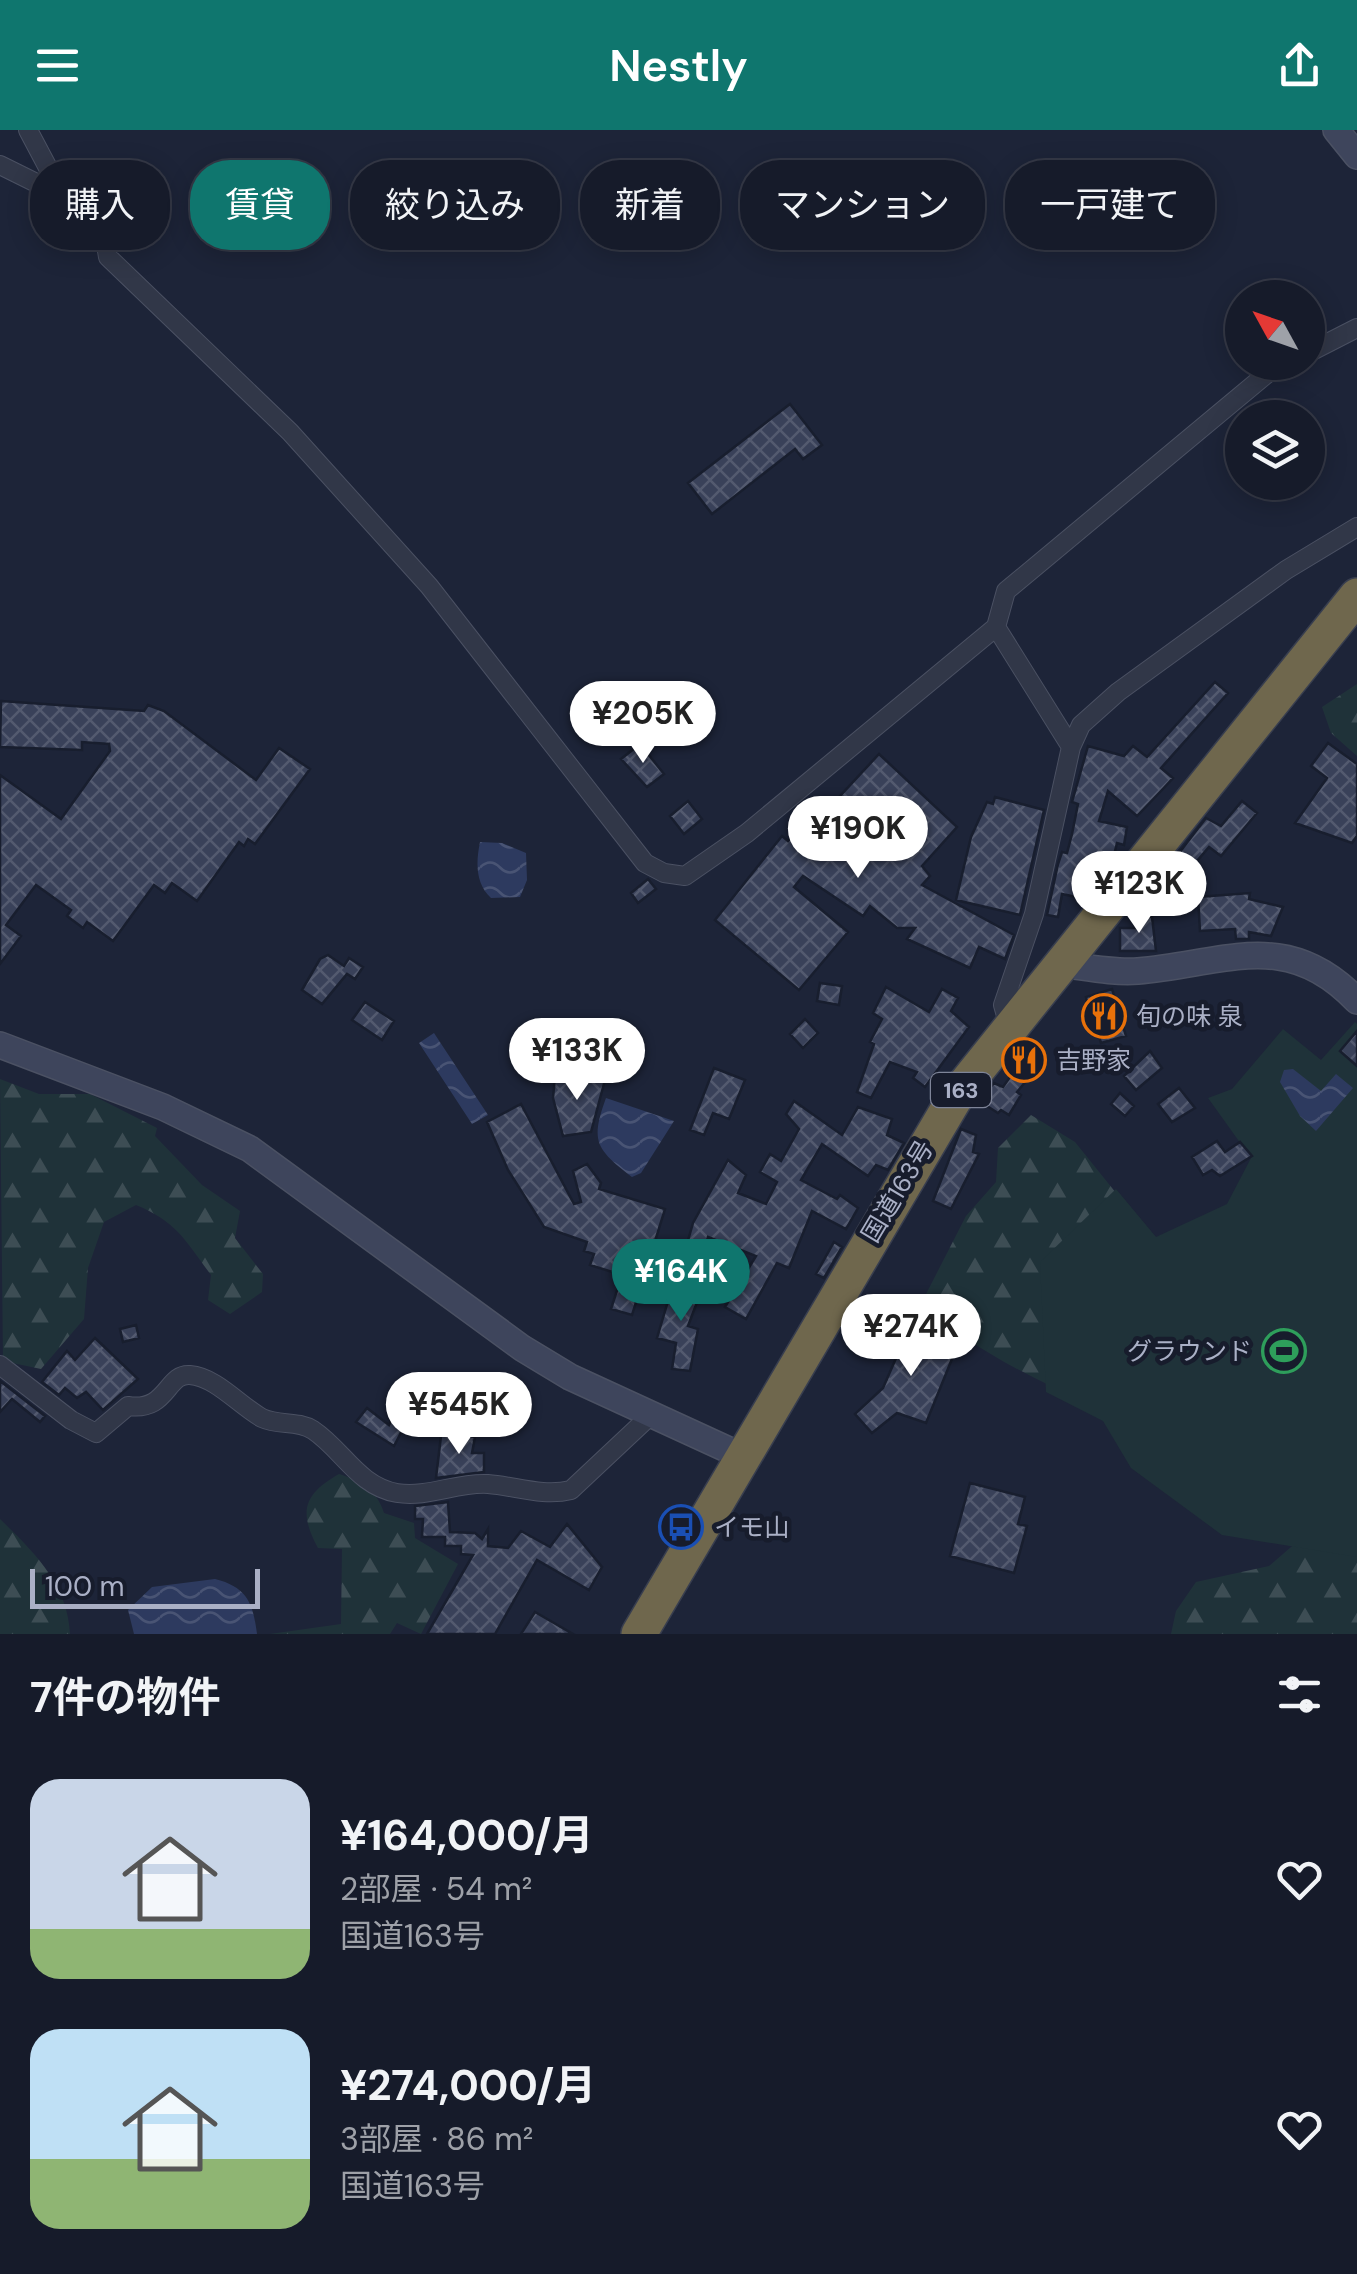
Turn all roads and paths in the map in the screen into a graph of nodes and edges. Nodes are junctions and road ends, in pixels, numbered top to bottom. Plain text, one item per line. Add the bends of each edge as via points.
1 (28, 130) edge
2 (1336, 130) edge
3 (1357, 156) edge
4 (44, 160) edge
5 (0, 165) edge
6 (30, 180) edge
7 (107, 250) edge
8 (1357, 328) edge
9 (1325, 344) edge
10 (1259, 380) edge
11 (1357, 528) edge
12 (1357, 596) edge
13 (996, 627) junction
14 (1071, 747) junction
15 (1060, 964) junction
16 (1357, 1001) edge
17 (1009, 1026) junction
18 (0, 1045) edge
19 (0, 1365) edge
20 (651, 1415) junction
21 (744, 1457) junction
22 (642, 1633) edge

1 - 4 street
2 - 3 street
5 - 6 street
7 - 13 street via 382,534 644,863 664,873 686,876 713,860
8 - 9 street
10 - 13 street via 1006,591
11 - 14 street via 1286,570 1118,692 1081,725
12 - 15 highway, 国道163号 / 163
13 - 14 street
14 - 17 street via 1034,914 1003,1006
15 - 16 street via 1134,972 1266,954 1309,962
15 - 17 highway, 国道163号 / 163
17 - 21 highway, 国道163号 / 163 via 911,1166
18 - 20 street via 163,1107 250,1150 522,1348
19 - 20 street via 96,1433 128,1406 156,1404 188,1374 261,1417 312,1429 371,1482 414,1495 484,1484 571,1490
20 - 21 street
21 - 22 highway, 国道163号 / 163

